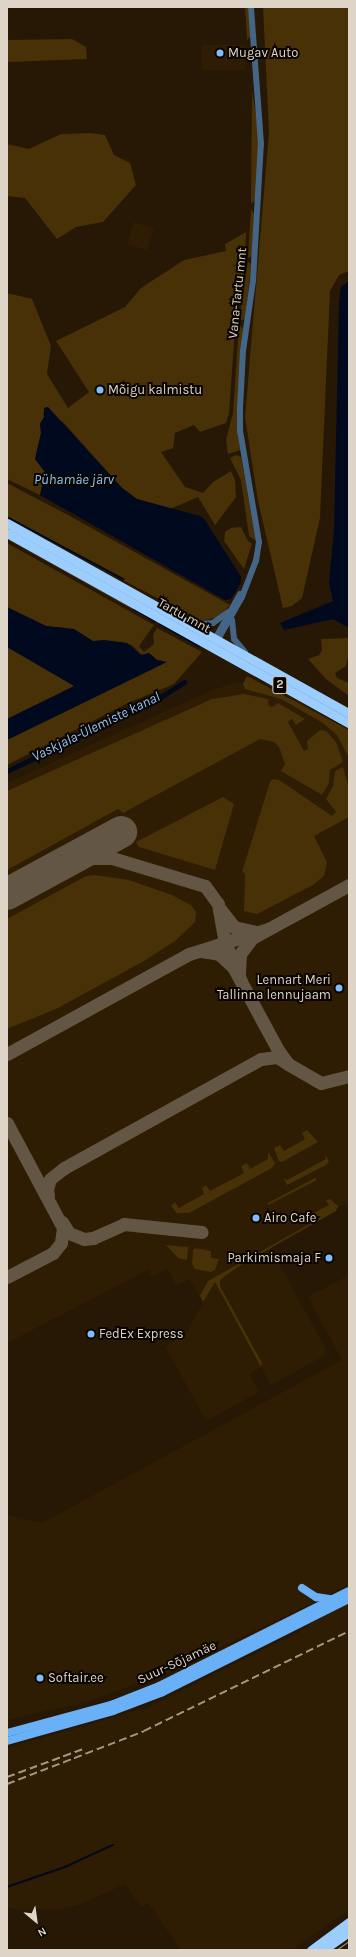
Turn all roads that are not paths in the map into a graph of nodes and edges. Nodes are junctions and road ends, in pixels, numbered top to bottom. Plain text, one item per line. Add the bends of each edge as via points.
1 (251, 7) edge
2 (7, 523) edge
3 (7, 533) edge
4 (249, 579) junction
5 (230, 609) junction
6 (232, 618) junction
7 (191, 625) junction
8 (215, 642) junction
9 (252, 659) junction
10 (349, 713) edge
11 (349, 723) edge
12 (302, 1588) dead end
13 (349, 1591) edge
14 (332, 1599) junction
15 (349, 1599) edge
16 (8, 1733) edge
17 (7, 1742) edge
18 (349, 1922) edge
19 (349, 1932) edge
20 (311, 1950) edge
21 (323, 1950) edge

1 - 4 street, Vana-Tartu mnt via 261,131 252,281 243,351 240,408 240,431 259,534 258,554
2 - 7 highway, Tartu mnt / 2
3 - 8 highway, Tartu mnt / 2
4 - 5 street, Vana-Tartu mnt
4 - 6 street, Vana-Tartu mnt
5 - 7 street via 213,623
5 - 8 street, Vana-Tartu mnt
6 - 8 street, Vana-Tartu mnt
6 - 9 street via 234,639
7 - 8 highway, Tartu mnt / 2
8 - 9 highway, Tartu mnt / 2
8 - 11 highway, Tartu mnt / 2
9 - 10 highway, Tartu mnt / 2
12 - 14 main road via 319,1598
13 - 14 main road, Suur-Sõjamäe
14 - 16 main road, Suur-Sõjamäe via 159,1686 111,1705
15 - 17 main road, Suur-Sõjamäe via 163,1692 113,1711
18 - 20 highway
19 - 21 highway

